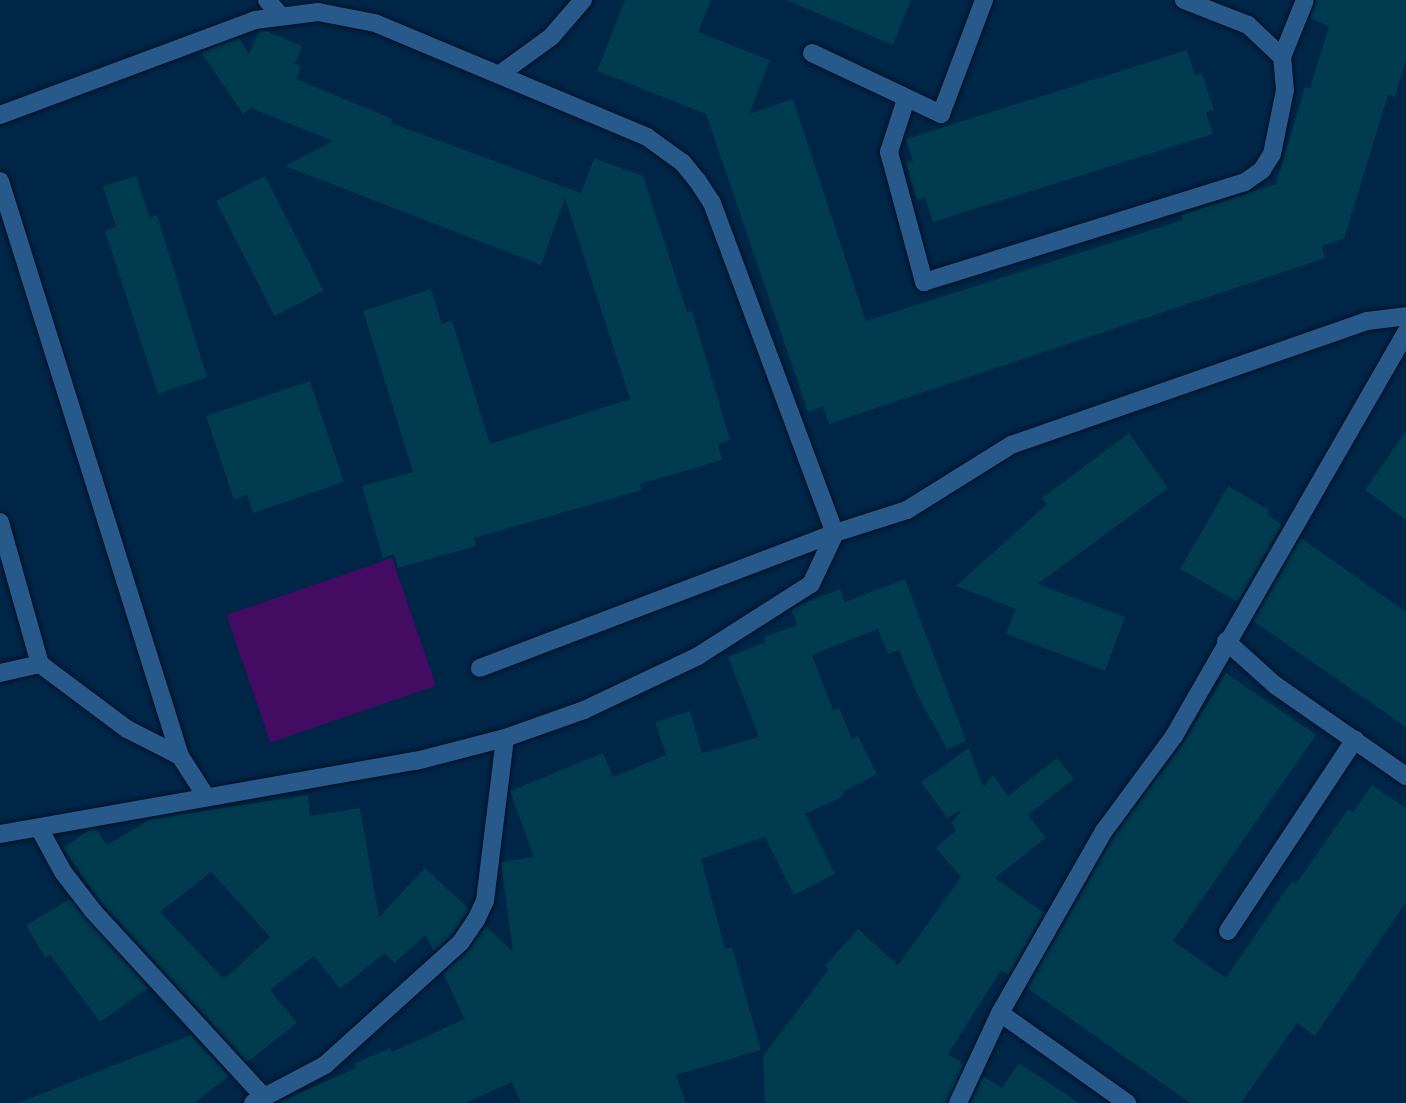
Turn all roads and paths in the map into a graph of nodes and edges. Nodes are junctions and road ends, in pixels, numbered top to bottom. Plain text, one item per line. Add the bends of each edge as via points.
1 (267, 0) edge
2 (583, 0) edge
3 (984, 0) edge
4 (1184, 0) edge
5 (1305, 0) edge
6 (280, 15) junction
7 (812, 53) dead end
8 (1282, 57) junction
9 (500, 74) junction
10 (906, 99) junction
11 (0, 115) edge
12 (0, 181) edge
13 (1406, 316) edge
14 (1406, 332) edge
15 (0, 522) edge
16 (834, 533) junction
17 (1226, 641) junction
18 (40, 664) junction
19 (480, 668) dead end
20 (0, 673) edge
21 (505, 738) junction
22 (1355, 739) junction
23 (180, 756) junction
24 (1406, 776) edge
25 (205, 795) junction
26 (39, 828) junction
27 (0, 834) edge
28 (1228, 931) dead end
29 (1000, 1013) junction
30 (259, 1100) edge
31 (958, 1103) edge
32 (1127, 1103) edge

1 - 6 street
2 - 9 street via 551,37
3 - 10 street via 941,114
4 - 8 street via 1248,25
5 - 8 street
6 - 9 street via 318,12 347,16
6 - 11 street via 255,20
7 - 10 street
8 - 10 street via 1285,90 1272,154 1262,170 1245,182 924,282 889,152
9 - 16 street via 647,137 666,149 698,180 712,202
12 - 23 street
13 - 16 street via 1367,321 1011,445 907,510
14 - 17 street
15 - 18 street
16 - 19 street
16 - 21 street via 811,584 756,622 639,687
17 - 22 street via 1275,686
17 - 29 street via 1174,736 1104,831
18 - 20 street
18 - 23 street via 127,729
21 - 25 street via 416,761
21 - 30 street via 485,901 477,920 461,942 325,1065
22 - 24 street
22 - 28 street
23 - 25 street
25 - 26 street
26 - 27 street
26 - 30 street via 63,872 93,911
29 - 31 street
29 - 32 street

